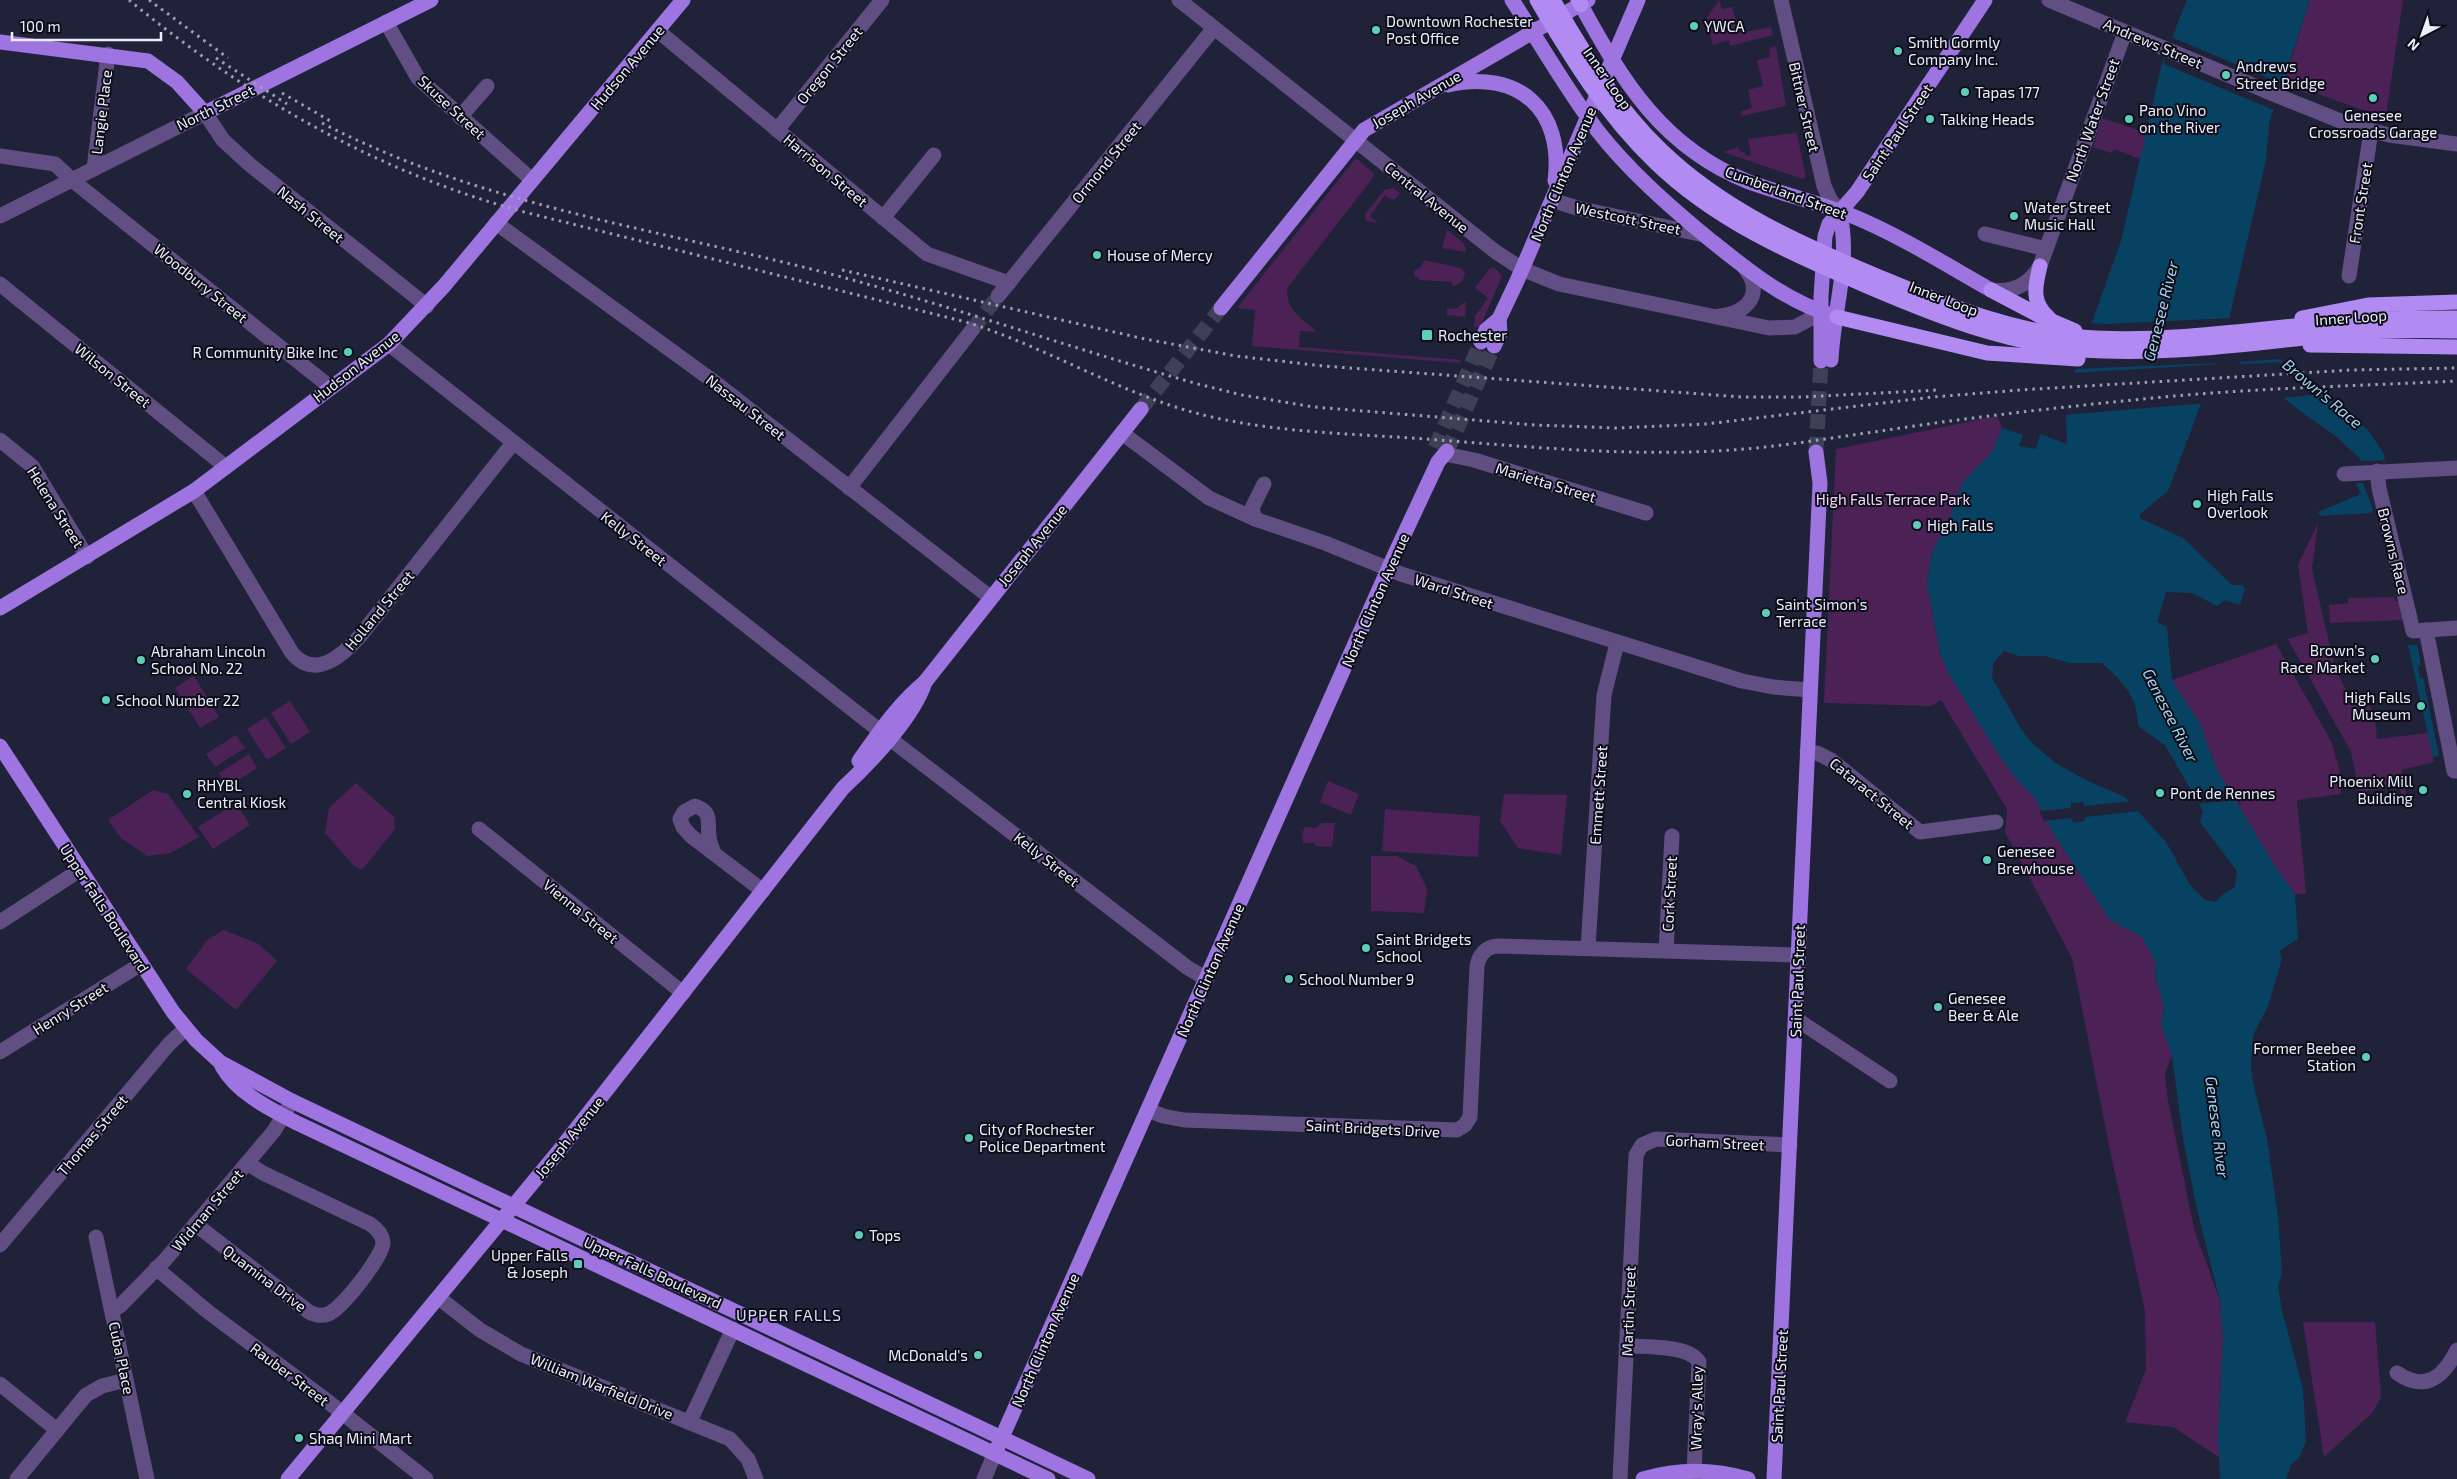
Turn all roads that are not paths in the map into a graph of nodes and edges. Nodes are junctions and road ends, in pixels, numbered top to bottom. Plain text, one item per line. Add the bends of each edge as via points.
1 (431, 0) edge
2 (683, 0) edge
3 (882, 0) edge
4 (1179, 0) edge
5 (1512, 0) edge
6 (1537, 0) edge
7 (1552, 0) edge
8 (1638, 0) edge
9 (1781, 0) edge
10 (1985, 0) edge
11 (2050, 0) edge
12 (1580, 3) edge
13 (386, 22) junction
14 (1214, 28) junction
15 (658, 31) junction
16 (1536, 31) junction
17 (2125, 32) junction
18 (0, 42) edge
19 (108, 54) junction
20 (1609, 64) junction
21 (487, 86) dead end
22 (1428, 92) junction
23 (1590, 111) junction
24 (204, 112) junction
25 (460, 117) junction
26 (777, 130) junction
27 (2371, 131) junction
28 (1355, 140) junction
29 (2457, 144) edge
30 (934, 155) dead end
31 (0, 156) edge
32 (94, 169) junction
33 (72, 180) junction
34 (532, 180) junction
35 (1552, 200) junction
36 (1839, 211) junction
37 (0, 216) edge
38 (883, 218) junction
39 (496, 223) junction
40 (1985, 234) dead end
41 (1704, 235) junction
42 (2046, 249) junction
43 (2040, 266) junction
44 (1744, 267) junction
45 (1522, 269) junction
46 (2349, 276) dead end
47 (1009, 283) junction
48 (0, 284) edge
49 (1991, 290) junction
50 (998, 296) tunnel mouth
51 (2457, 302) edge
52 (427, 306) junction
53 (1221, 308) tunnel mouth
54 (1821, 313) junction
55 (1712, 316) junction
56 (1837, 317) junction
57 (2457, 318) edge
58 (2060, 326) junction
59 (972, 330) tunnel mouth
60 (2252, 331) junction
61 (2457, 331) edge
62 (2266, 342) junction
63 (389, 344) junction
64 (1488, 344) tunnel mouth
65 (2079, 345) junction
66 (2457, 347) edge
67 (330, 387) junction
68 (1141, 409) tunnel mouth
69 (1122, 432) junction
70 (0, 440) edge
71 (513, 443) junction
72 (1821, 451) tunnel mouth
73 (1441, 454) joint
74 (226, 467) junction
75 (2457, 468) edge
76 (2384, 471) junction
77 (2351, 473) dead end
78 (1264, 484) dead end
79 (849, 488) junction
80 (194, 490) junction
81 (1646, 513) dead end
82 (1255, 519) junction
83 (87, 557) junction
84 (1388, 569) junction
85 (991, 598) junction
86 (0, 608) edge
87 (2457, 628) edge
88 (2420, 630) junction
89 (1617, 643) junction
90 (1810, 690) junction
91 (885, 734) junction
92 (0, 746) edge
93 (1807, 751) junction
94 (2455, 771) edge
95 (1996, 822) dead end
96 (479, 829) dead end
97 (1672, 836) dead end
98 (714, 853) dead end
99 (80, 870) junction
100 (762, 891) junction
101 (0, 922) edge
102 (1588, 948) junction
103 (1666, 951) junction
104 (1798, 956) junction
105 (141, 964) junction
106 (1207, 978) junction
107 (683, 992) junction
108 (1796, 1019) junction
109 (186, 1028) junction
110 (0, 1052) edge
111 (220, 1062) junction
112 (1890, 1080) dead end
113 (292, 1101) junction
114 (1148, 1110) junction
115 (284, 1116) junction
116 (1642, 1145) joint
117 (1790, 1145) junction
118 (247, 1163) junction
119 (513, 1206) junction
120 (502, 1220) junction
121 (195, 1224) junction
122 (96, 1236) dead end
123 (0, 1245) edge
124 (156, 1268) junction
125 (438, 1298) junction
126 (112, 1310) junction
127 (733, 1330) junction
128 (1626, 1346) junction
129 (2457, 1350) edge
130 (2397, 1373) dead end
131 (126, 1380) junction
132 (0, 1384) edge
133 (343, 1413) junction
134 (690, 1421) junction
135 (57, 1430) junction
136 (1002, 1438) junction
137 (995, 1453) junction
138 (1694, 1472) junction
139 (17, 1479) edge
140 (147, 1479) edge
141 (288, 1479) edge
142 (426, 1479) edge
143 (756, 1479) edge
144 (984, 1479) edge
145 (1048, 1479) edge
146 (1088, 1479) edge
147 (1620, 1479) edge
148 (1643, 1479) edge
149 (1748, 1479) edge
150 (1774, 1479) edge

1 - 13 main road, North Street
2 - 15 main road, Hudson Avenue
3 - 26 street, Oregon Street
4 - 14 street, Central Avenue
5 - 16 main road
6 - 65 highway, Inner Loop via 1577,66 1616,120 1661,168 1712,208 1792,253 1927,311 2015,340
7 - 65 highway, Inner Loop via 1591,63 1637,124 1675,163 1732,206 1819,251 1948,305
8 - 20 main road, North Clinton Avenue
9 - 36 street, Bittner Street via 1824,186
10 - 36 main road, Saint Paul Street via 1857,192
11 - 17 street, Andrews Street
12 - 16 main road, Joseph Avenue
12 - 20 main road, Cumberland Street
13 - 24 main road, North Street
13 - 25 street, Skuse Street via 418,78
14 - 28 street, Central Avenue
14 - 47 street, Ormond Street
15 - 26 street, Harrison Street
15 - 34 main road, Hudson Avenue
16 - 22 main road, Joseph Avenue
16 - 23 main road
17 - 27 street, Andrews Street
17 - 42 street, North Water Street
18 - 19 main road
19 - 24 main road via 153,63 178,82
19 - 32 street, Langie Place
20 - 23 main road, North Clinton Avenue
20 - 36 main road, Cumberland Street via 1673,136 1702,157 1749,182
21 - 25 street
22 - 28 main road, Joseph Avenue via 1370,125
22 - 35 main road via 1455,84 1484,81 1509,86 1531,99 1544,115 1554,138 1557,164
23 - 35 main road, North Clinton Avenue
23 - 41 main road via 1598,131 1640,176
24 - 32 street, North Street
24 - 52 street, Nash Street via 223,140 249,164
25 - 34 street, Skuse Street
26 - 38 street, Harrison Street
27 - 29 street, Andrews Street
27 - 46 street, Front Street
28 - 45 street, Central Avenue
28 - 53 main road, Joseph Avenue
30 - 38 street
31 - 33 street, Woodbury Street via 55,164
32 - 33 street, North Street
33 - 37 street, North Street
33 - 67 street, Woodbury Street
34 - 39 main road, Hudson Avenue
35 - 41 street, Westcott Street
35 - 45 main road, North Clinton Avenue
36 - 49 main road, Cumberland Street via 1884,231
36 - 54 main road, Saint Paul Street via 1825,236
36 - 56 main road, Saint Paul Street via 1844,246
38 - 47 street, Harrison Street via 928,254
39 - 52 main road, Hudson Avenue
39 - 79 street, Nassau Street via 697,369
40 - 42 street
41 - 44 main road
42 - 43 street, North Water Street
43 - 49 street, North Water Street via 2030,280 2020,286 2004,291
43 - 58 highway via 2036,301 2041,311
44 - 54 main road via 1785,296
44 - 55 street, Central Avenue via 1753,283 1751,299 1738,311
45 - 55 street, Central Avenue via 1569,286
45 - 64 main road, North Clinton Avenue via 1499,319 1486,330
47 - 50 street, Ormond Street
48 - 74 street, Wilson Street
49 - 58 highway
51 - 60 highway via 2349,308
52 - 63 main road, Hudson Avenue
54 - 55 street, Central Avenue via 1795,327 1779,329
54 - 56 main road
54 - 56 main road, Saint Paul Street via 1826,361
56 - 65 highway via 1987,352
57 - 60 highway, Inner Loop via 2354,320
58 - 65 highway
59 - 79 street
60 - 65 highway, Inner Loop via 2121,339
61 - 62 highway, Inner Loop via 2367,332
62 - 65 highway, Inner Loop via 2159,350 2114,357
62 - 66 highway via 2347,347
63 - 67 main road, Hudson Avenue
63 - 71 street, Kelly Street
67 - 74 main road, Hudson Avenue
68 - 69 main road, Joseph Avenue
69 - 82 street, Ward Street via 1201,493
69 - 85 main road, Joseph Avenue
70 - 83 street, Helena Street via 32,466
71 - 80 street, Holland Street via 360,636 337,656 312,666 304,664 292,653
71 - 91 street, Kelly Street
72 - 90 main road, Saint Paul Street
73 - 81 street, Marietta Street via 1474,460
73 - 84 main road, North Clinton Avenue
74 - 80 main road, Hudson Avenue
75 - 76 street
76 - 77 street
76 - 88 street, Browns Race via 2384,507
78 - 82 street via 1252,508
79 - 85 street, Nassau Street
80 - 83 main road, Hudson Avenue
82 - 84 street, Ward Street
83 - 86 main road, Hudson Avenue
84 - 89 street, Ward Street
84 - 106 main road, North Clinton Avenue
85 - 91 main road, Joseph Avenue via 925,682 906,700
87 - 88 street
88 - 94 street, Browns Race
89 - 90 street, Ward Street via 1753,683
89 - 102 street, Emmett Street via 1604,696
90 - 93 main road, Saint Paul Street
91 - 100 main road, Joseph Avenue
91 - 106 street, Kelly Street via 1188,968
92 - 99 main road, Upper Falls Boulevard
93 - 95 street, Cataract Street via 1831,760 1920,832
93 - 104 main road, Saint Paul Street
96 - 107 street, Vienna Street
97 - 103 street, Cork Street
98 - 100 street
99 - 101 street
99 - 105 main road, Upper Falls Boulevard
100 - 107 main road, Joseph Avenue
102 - 103 street, Saint Bridgets Drive
102 - 114 street, Saint Bridgets Drive via 1497,946 1480,956 1471,1111 1468,1122 1457,1130 1184,1120
103 - 104 street, Saint Bridgets Drive
104 - 108 main road, Saint Paul Street
105 - 109 main road, Upper Falls Boulevard
105 - 110 street, Henry Street
106 - 114 main road, North Clinton Avenue
107 - 119 main road, Joseph Avenue
108 - 112 street
108 - 117 main road, Saint Paul Street
109 - 111 main road, Upper Falls Boulevard
109 - 123 street, Thomas Street
111 - 113 main road, Upper Falls Boulevard
111 - 115 main road, Upper Falls Boulevard via 240,1087
113 - 115 street, Widman Street
113 - 119 main road, Upper Falls Boulevard
114 - 136 main road, North Clinton Avenue
115 - 118 street, Widman Street
115 - 120 main road, Upper Falls Boulevard
116 - 117 street, Gorham Street via 1656,1140
116 - 128 street, Martin Street via 1634,1161
117 - 150 main road, Saint Paul Street
118 - 121 street, Widman Street
118 - 121 street, Quamina Drive via 263,1174 370,1224 380,1234 383,1245 379,1256 338,1307 327,1315 309,1312
119 - 120 main road, Joseph Avenue
119 - 136 main road, Upper Falls Boulevard
120 - 125 main road, Joseph Avenue
120 - 127 main road, Upper Falls Boulevard
121 - 124 street, Widman Street
122 - 126 street, Cuba Place
124 - 126 street, Widman Street via 120,1306
124 - 133 street, Rauber Street via 207,1311
125 - 133 main road, Joseph Avenue
125 - 134 street, William Warfield Drive via 480,1330 521,1354
126 - 131 street, Cuba Place
127 - 134 street
127 - 137 main road, Upper Falls Boulevard
128 - 138 street, Wray's Alley via 1685,1351 1699,1362
128 - 147 street, Martin Street
129 - 130 street via 2448,1368 2434,1379 2417,1381
131 - 135 street via 86,1394
131 - 140 street, Cuba Place
132 - 135 street
133 - 141 main road, Joseph Avenue
133 - 142 street, Rauber Street
134 - 143 street, William Warfield Drive via 735,1443 748,1459
135 - 139 street
136 - 137 main road, North Clinton Avenue
136 - 146 main road, Upper Falls Boulevard
137 - 144 street, North Clinton Avenue
137 - 145 main road, Upper Falls Boulevard
138 - 148 main road
138 - 149 main road via 1723,1473

